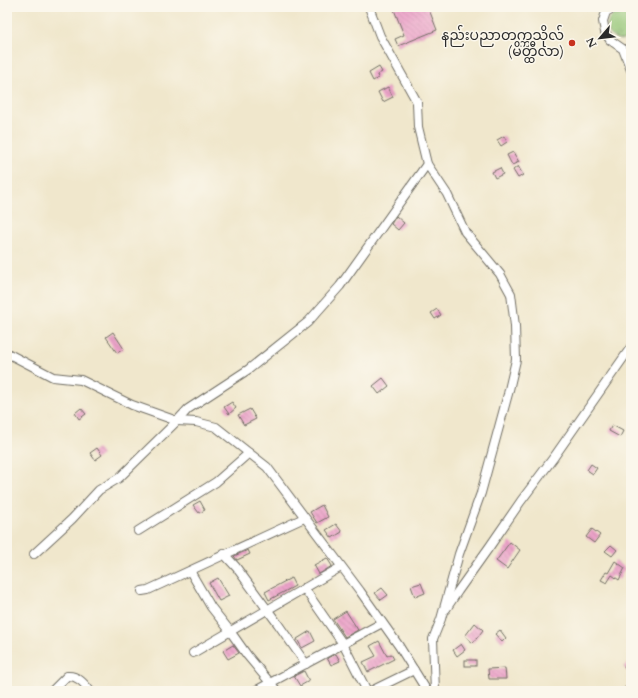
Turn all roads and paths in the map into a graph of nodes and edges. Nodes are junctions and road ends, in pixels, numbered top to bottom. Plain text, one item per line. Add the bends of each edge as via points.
1 (369, 7) edge
2 (615, 7) edge
3 (631, 70) edge
4 (427, 164) junction
5 (631, 347) edge
6 (7, 353) edge
7 (177, 422) junction
8 (249, 453) junction
9 (304, 518) junction
10 (138, 531) dead end
11 (34, 554) dead end
12 (224, 554) junction
13 (341, 567) junction
14 (190, 571) junction
15 (304, 588) junction
16 (142, 591) dead end
17 (266, 609) junction
18 (441, 618) junction
19 (382, 623) junction
20 (230, 631) junction
21 (343, 644) junction
22 (193, 653) dead end
23 (306, 664) junction
24 (414, 670) junction
25 (270, 683) junction
26 (631, 688) edge
27 (381, 689) edge
28 (52, 691) edge
29 (90, 691) edge
30 (255, 691) edge
31 (277, 691) edge
32 (367, 691) edge
33 (371, 691) edge
34 (427, 691) edge
35 (435, 691) edge
36 (628, 691) edge

1 - 4 street via 380,36 417,102 418,127
2 - 3 street via 606,12 603,21 605,32 610,40 623,49
4 - 7 street via 340,286 308,322 249,369 188,409
4 - 18 street via 447,194 465,232 500,274 511,294 515,326 516,360 508,394 481,493 459,554
5 - 18 street via 521,500
6 - 7 street via 53,377 81,380 132,405
7 - 8 street via 196,422 216,427
7 - 11 street via 119,478 100,490
8 - 9 street via 267,467
8 - 10 street via 216,482
9 - 12 street
9 - 13 street
12 - 14 street
12 - 17 street
13 - 15 street
13 - 19 street
14 - 16 street
14 - 20 street via 211,607
15 - 17 street
15 - 21 street
17 - 20 street
17 - 23 street
18 - 35 street via 433,639
19 - 21 street
19 - 24 street
20 - 22 street
20 - 25 street
21 - 23 street
21 - 32 street
23 - 25 street
24 - 27 street
24 - 34 street
25 - 30 street
25 - 31 street
26 - 36 street
27 - 33 street
28 - 29 street via 67,676 73,676 83,682

